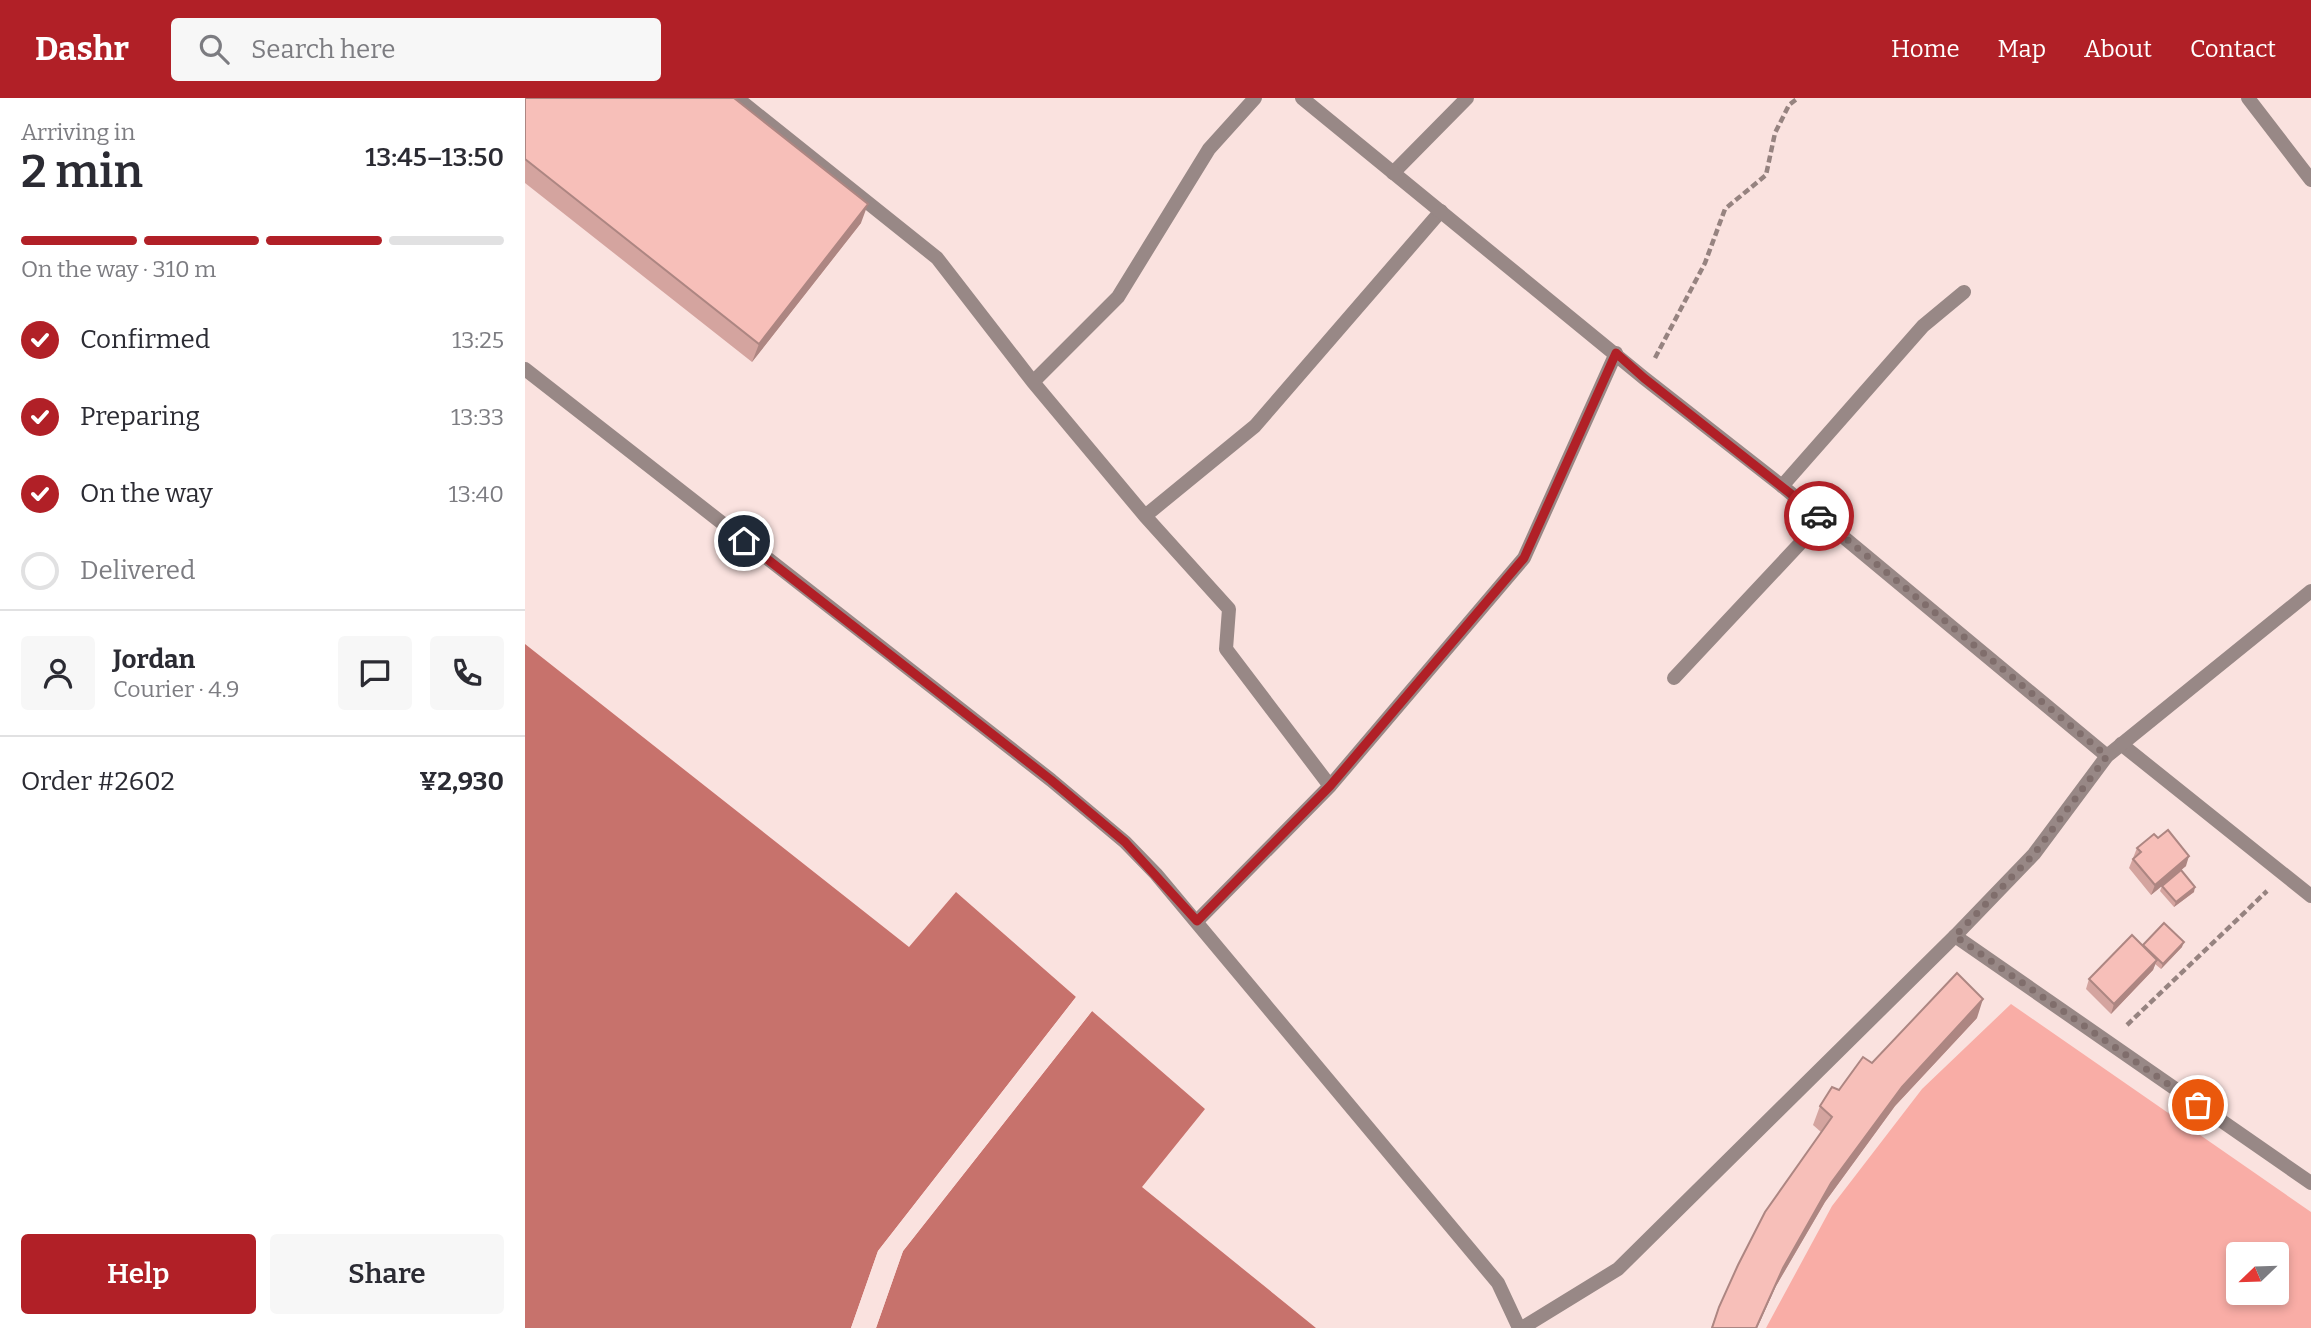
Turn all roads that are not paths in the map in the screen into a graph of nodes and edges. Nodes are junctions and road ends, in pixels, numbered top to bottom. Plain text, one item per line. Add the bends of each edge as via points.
1 (737, 98) edge
2 (1255, 98) edge
3 (1302, 98) edge
4 (1467, 98) edge
5 (2248, 98) edge
6 (1394, 173) junction
7 (2311, 180) edge
8 (1441, 211) junction
9 (1964, 292) dead end
10 (1616, 353) junction
11 (525, 369) edge
12 (1033, 382) junction
13 (1782, 486) junction
14 (1145, 516) junction
15 (1823, 519) junction
16 (2311, 591) edge
17 (1674, 678) dead end
18 (2121, 744) junction
19 (2107, 756) junction
20 (1330, 786) junction
21 (2311, 896) edge
22 (1197, 921) junction
23 (1955, 936) junction
24 (2311, 1183) edge
25 (1520, 1328) edge

1 - 12 street via 937,258
2 - 12 street via 1209,149 1118,298
3 - 6 street
4 - 6 street
5 - 7 street
6 - 8 street
8 - 10 street
8 - 14 street via 1255,426
9 - 13 street via 1923,326
10 - 13 street
10 - 20 street via 1524,558
11 - 22 street via 1051,780 1125,842
12 - 14 street
13 - 15 street
14 - 20 street via 1229,609 1226,649
15 - 17 street
15 - 19 street
16 - 18 street
18 - 19 street
18 - 21 street
19 - 23 street via 2034,854
20 - 22 street
22 - 25 street via 1498,1283
23 - 24 street
23 - 25 street via 1618,1269

